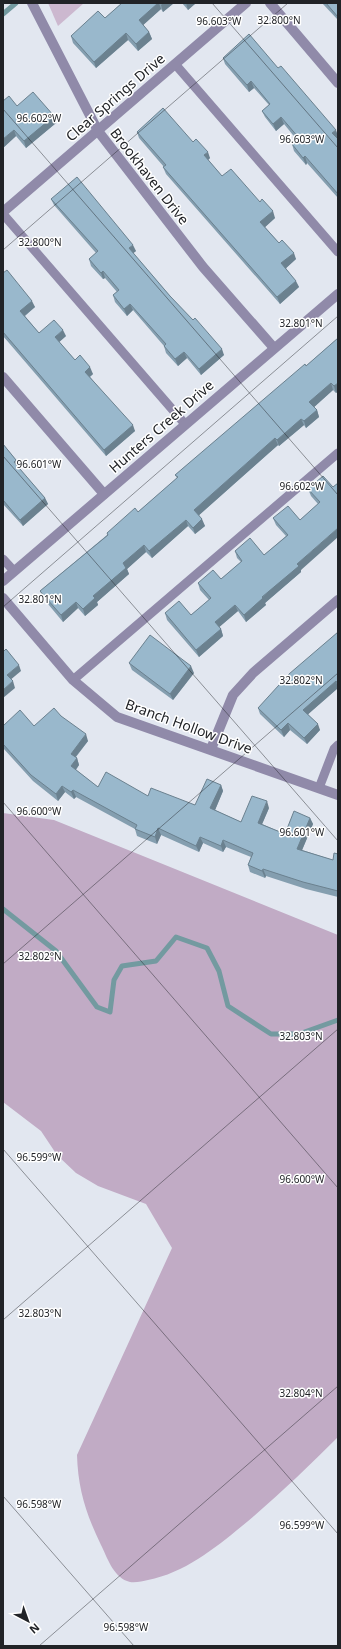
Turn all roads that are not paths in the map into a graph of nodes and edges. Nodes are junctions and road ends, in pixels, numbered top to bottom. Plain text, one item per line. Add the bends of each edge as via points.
1 (32, 3) edge
2 (246, 3) edge
3 (270, 3) edge
4 (175, 64) junction
5 (338, 83) edge
6 (98, 131) junction
7 (3, 213) edge
8 (338, 252) edge
9 (338, 294) edge
10 (274, 348) junction
11 (3, 377) edge
12 (185, 424) junction
13 (338, 453) edge
14 (104, 494) junction
15 (3, 559) edge
16 (14, 571) junction
17 (3, 580) edge
18 (3, 598) edge
19 (338, 600) edge
20 (73, 680) junction
21 (338, 745) edge
22 (211, 749) junction
23 (319, 788) junction
24 (338, 795) edge

1 - 6 street, Brookhaven Drive
2 - 4 street, Clear Springs Drive
3 - 5 street
4 - 6 street, Clear Springs Drive
4 - 8 lane
6 - 7 street, Clear Springs Drive
6 - 10 street, Brookhaven Drive via 203,267
7 - 12 lane
9 - 10 street, Hunters Creek Drive
10 - 12 street, Hunters Creek Drive
11 - 14 street
12 - 14 street, Hunters Creek Drive
13 - 20 lane
14 - 16 street, Hunters Creek Drive
15 - 16 lane
16 - 17 street, Hunters Creek Drive
18 - 20 street, Branch Hollow Drive
19 - 22 street via 253,673 233,695
20 - 22 street, Branch Hollow Drive via 117,717
21 - 23 lane via 334,749
22 - 23 street, Branch Hollow Drive
23 - 24 street, Branch Hollow Drive

